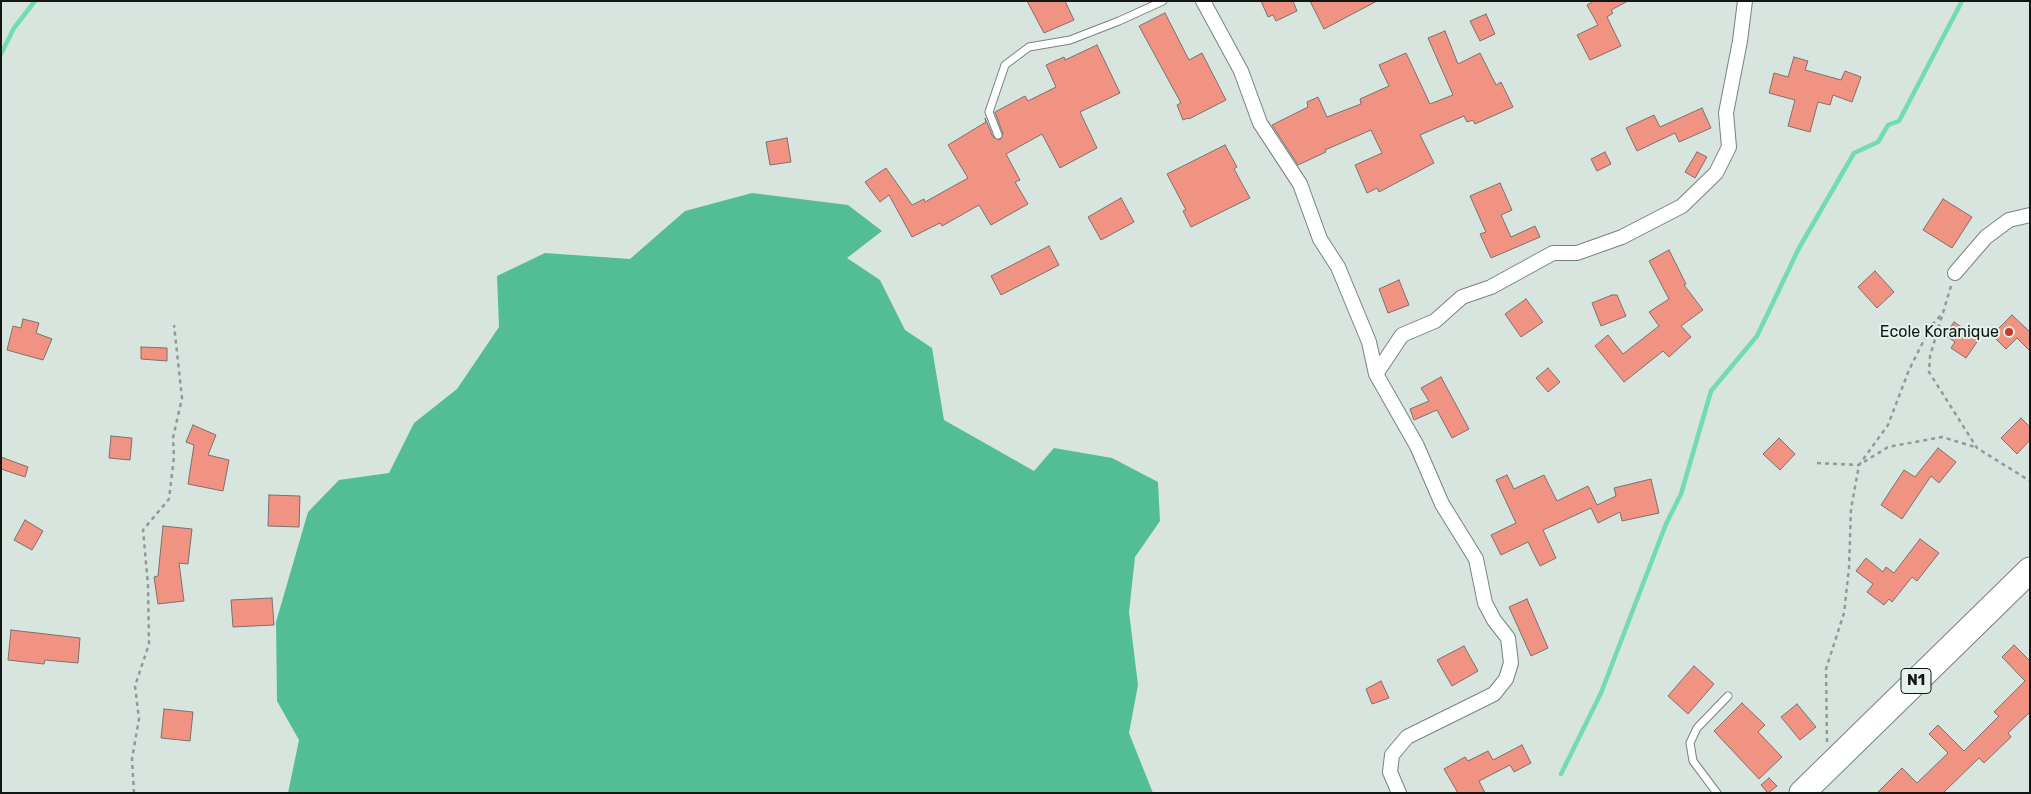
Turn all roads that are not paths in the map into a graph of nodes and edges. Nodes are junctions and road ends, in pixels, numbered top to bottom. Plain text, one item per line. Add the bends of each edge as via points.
1 (1163, 1) edge
2 (1203, 1) edge
3 (1745, 1) edge
4 (998, 135) dead end
5 (2030, 216) edge
6 (1955, 273) road end
7 (1376, 374) junction
8 (2030, 570) edge
9 (1728, 696) dead end
10 (1399, 793) edge
11 (1717, 793) edge
12 (1802, 793) edge

1 - 4 lane via 1070,40 1030,47 1005,65 989,112
2 - 7 street via 1241,71 1260,123 1300,184 1320,239 1338,268 1369,342
3 - 7 street via 1726,113 1729,147 1716,173 1682,206 1622,237 1578,252 1553,252 1491,287 1462,296 1435,321 1402,335
5 - 6 street via 2010,220 1986,236
7 - 10 street via 1417,446 1442,504 1476,559 1485,603 1508,638 1511,663 1506,679 1494,694 1406,737 1392,755 1390,772
8 - 12 highway, N1
9 - 11 lane via 1697,728 1690,743 1693,761

